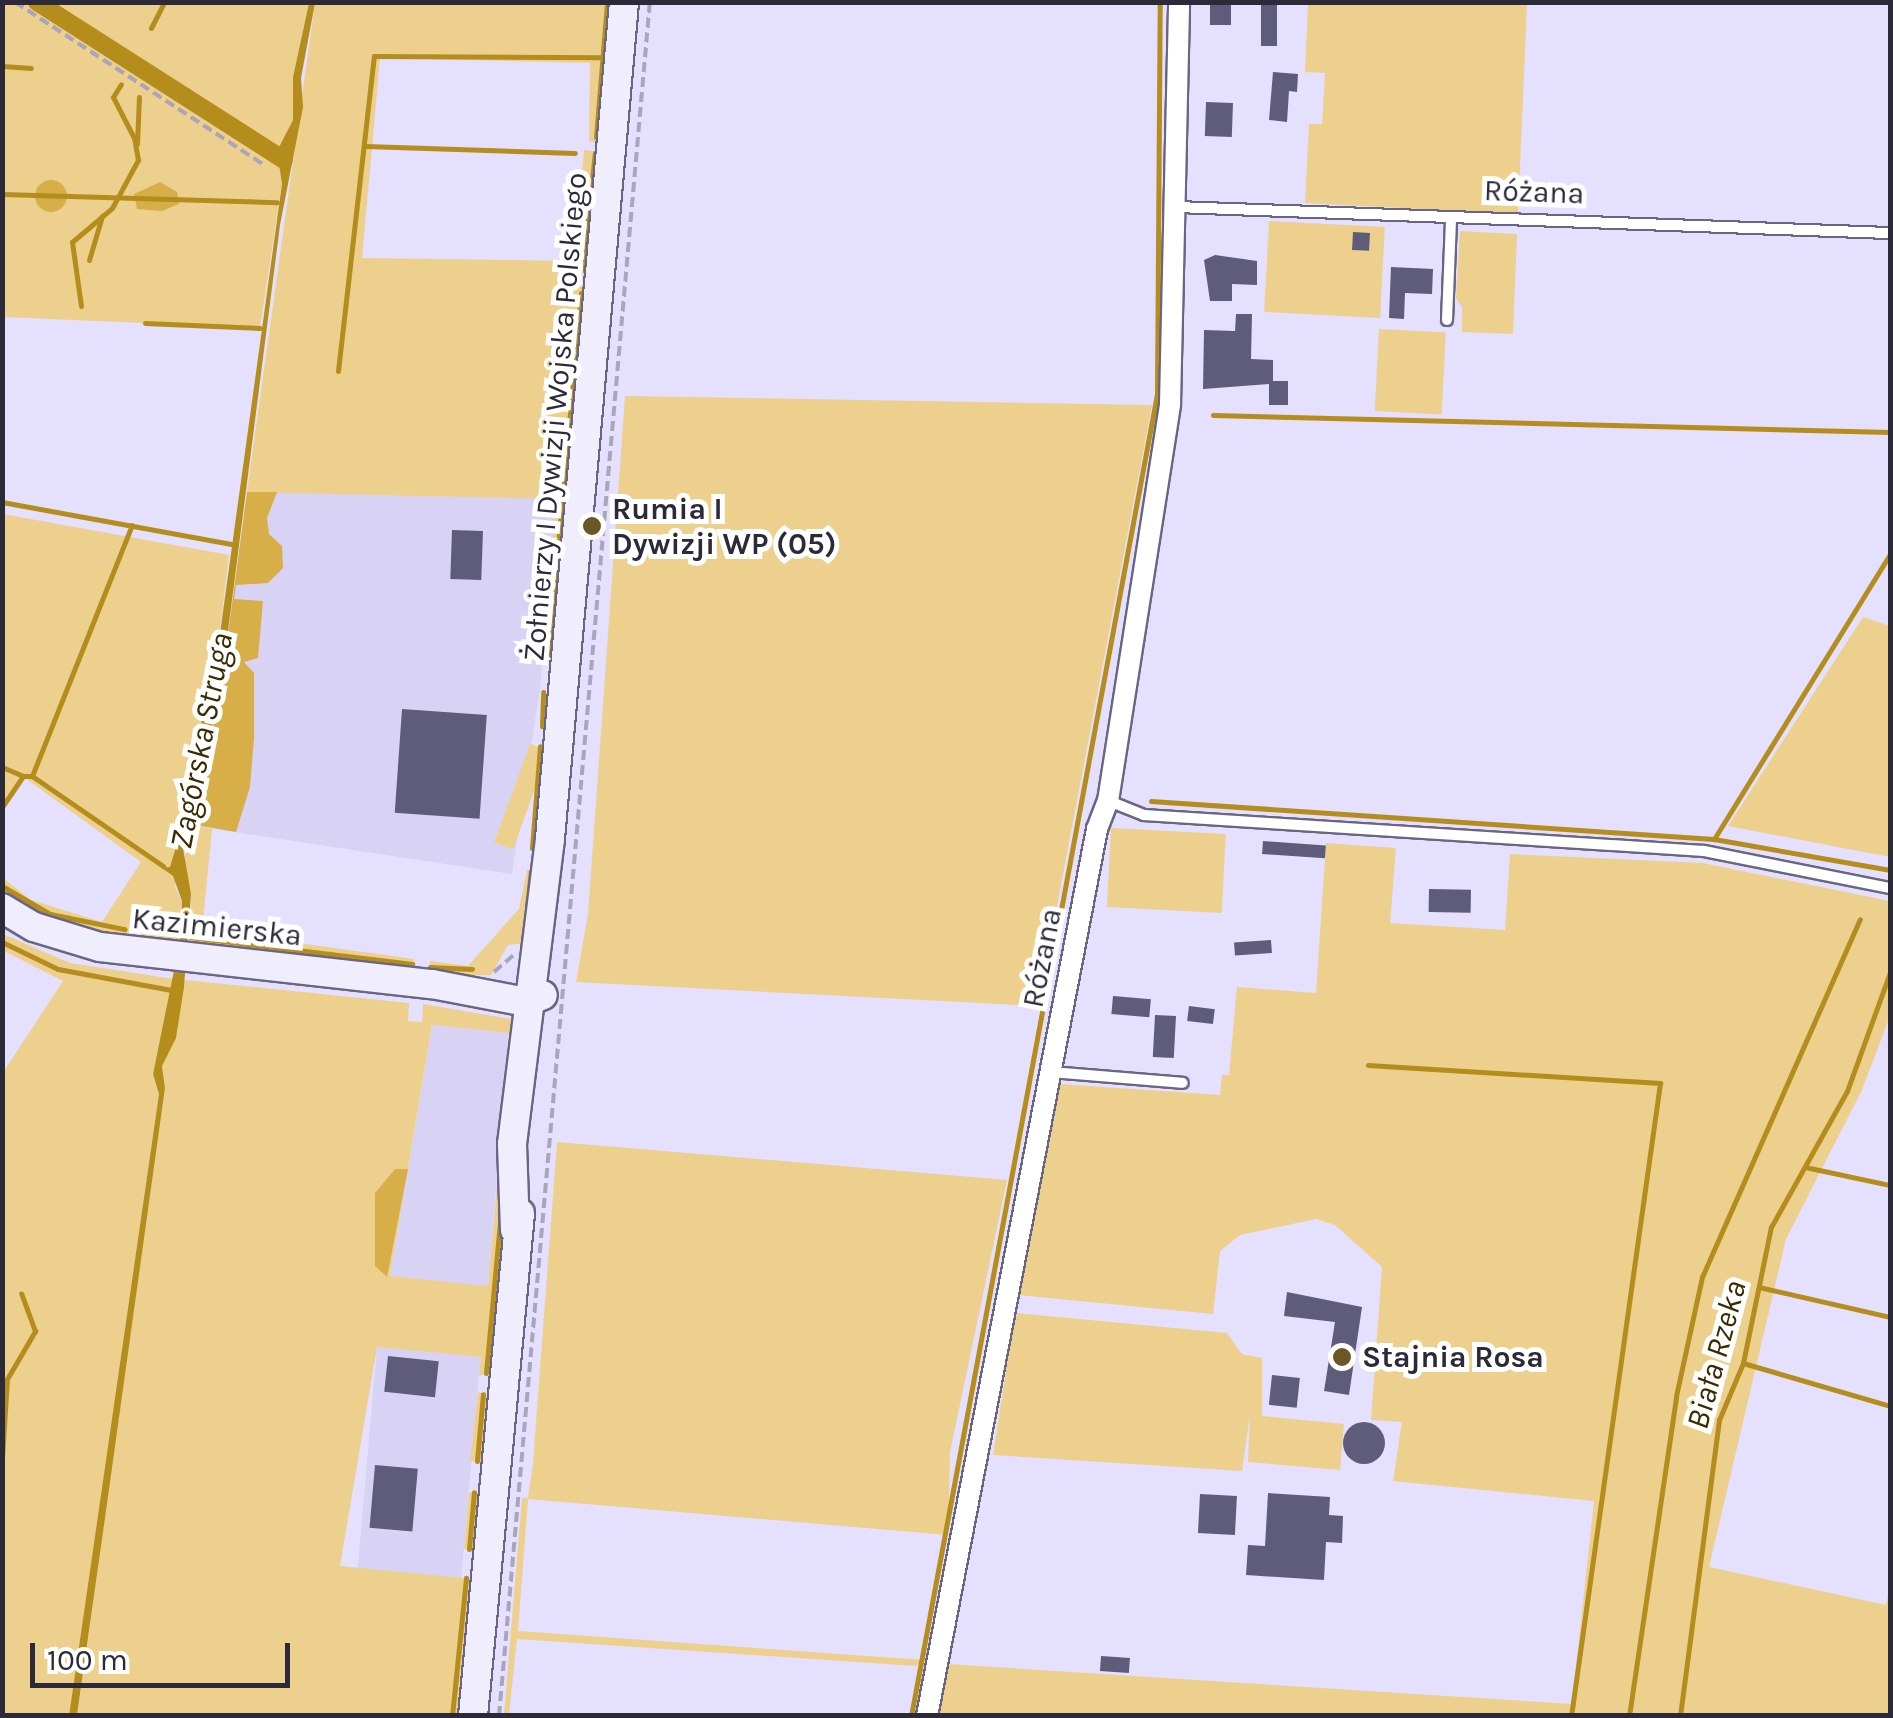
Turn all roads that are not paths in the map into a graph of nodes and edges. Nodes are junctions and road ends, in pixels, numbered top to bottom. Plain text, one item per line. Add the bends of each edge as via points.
1 (624, 2) edge
2 (1179, 2) edge
3 (1176, 207) junction
4 (1451, 219) junction
5 (1890, 233) edge
6 (1447, 320) dead end
7 (1108, 801) junction
8 (1890, 888) edge
9 (2, 908) edge
10 (533, 993) junction
11 (1050, 1072) junction
12 (1183, 1083) dead end
13 (473, 1716) edge
14 (927, 1716) edge

1 - 10 street, Żołnierzy I Dywizji Wojska Polskiego
2 - 3 street, Różana
3 - 4 lane, Różana
3 - 7 street, Różana via 1170,404
4 - 5 lane, Różana
4 - 6 lane
7 - 8 lane via 1162,816 1704,851
7 - 11 street, Różana
9 - 10 street, Kazimierska via 78,943
10 - 13 street, Żołnierzy I Dywizji Wojska Polskiego
11 - 12 lane
11 - 14 street, Różana

